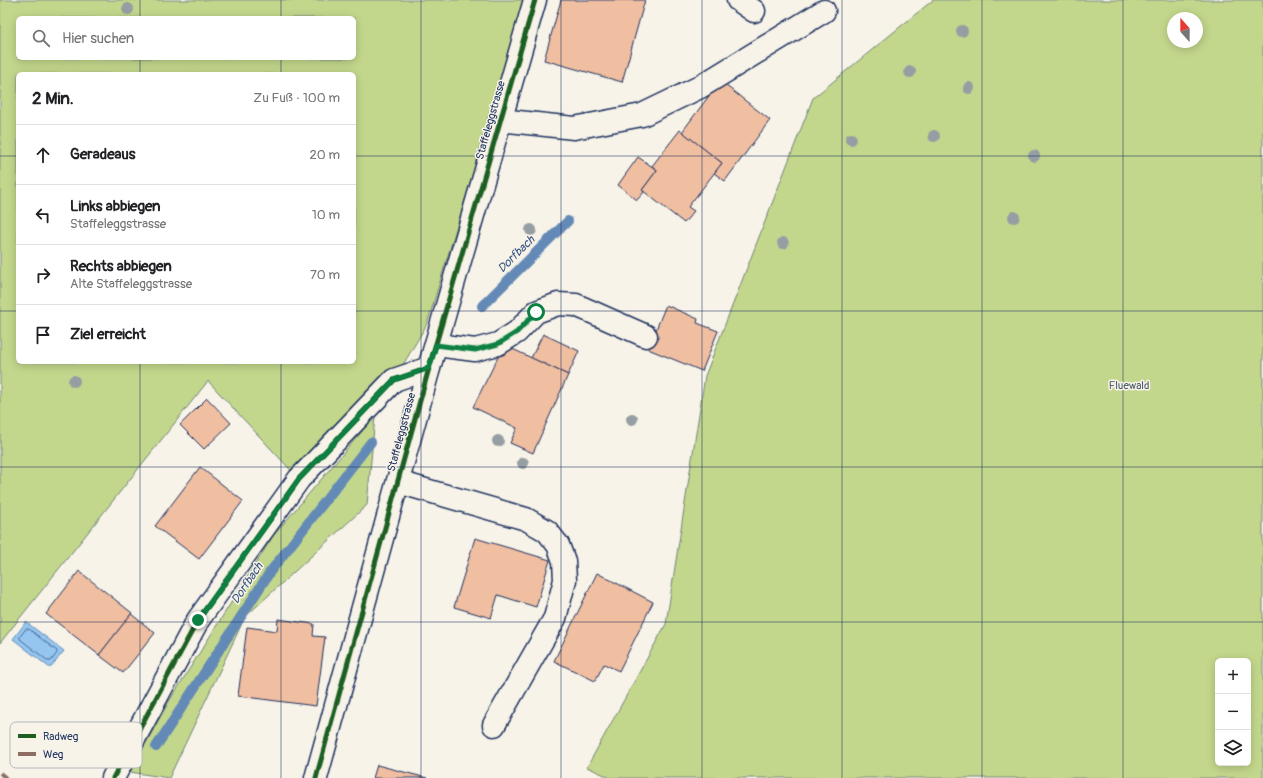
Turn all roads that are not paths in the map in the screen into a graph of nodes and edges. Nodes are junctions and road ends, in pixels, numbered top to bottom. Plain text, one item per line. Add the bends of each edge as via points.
1 (535, 0) edge
2 (824, 11) dead end
3 (500, 120) junction
4 (646, 336) dead end
5 (436, 345) junction
6 (429, 368) junction
7 (398, 482) junction
8 (142, 723) edge
9 (494, 725) dead end
10 (117, 768) edge
11 (112, 778) edge
12 (316, 778) edge

1 - 3 street, Staffeleggstrasse
2 - 3 street via 700,88 642,115 574,128
3 - 5 street, Staffeleggstrasse
4 - 5 street via 576,305 558,304 536,312 517,332 498,344 475,350
5 - 6 street, Staffeleggstrasse
6 - 7 street, Staffeleggstrasse
6 - 8 street via 394,380 299,479 198,620
7 - 9 street via 526,519 547,531 558,545 564,560 565,580 555,618
7 - 12 street, Staffeleggstrasse
10 - 11 street

